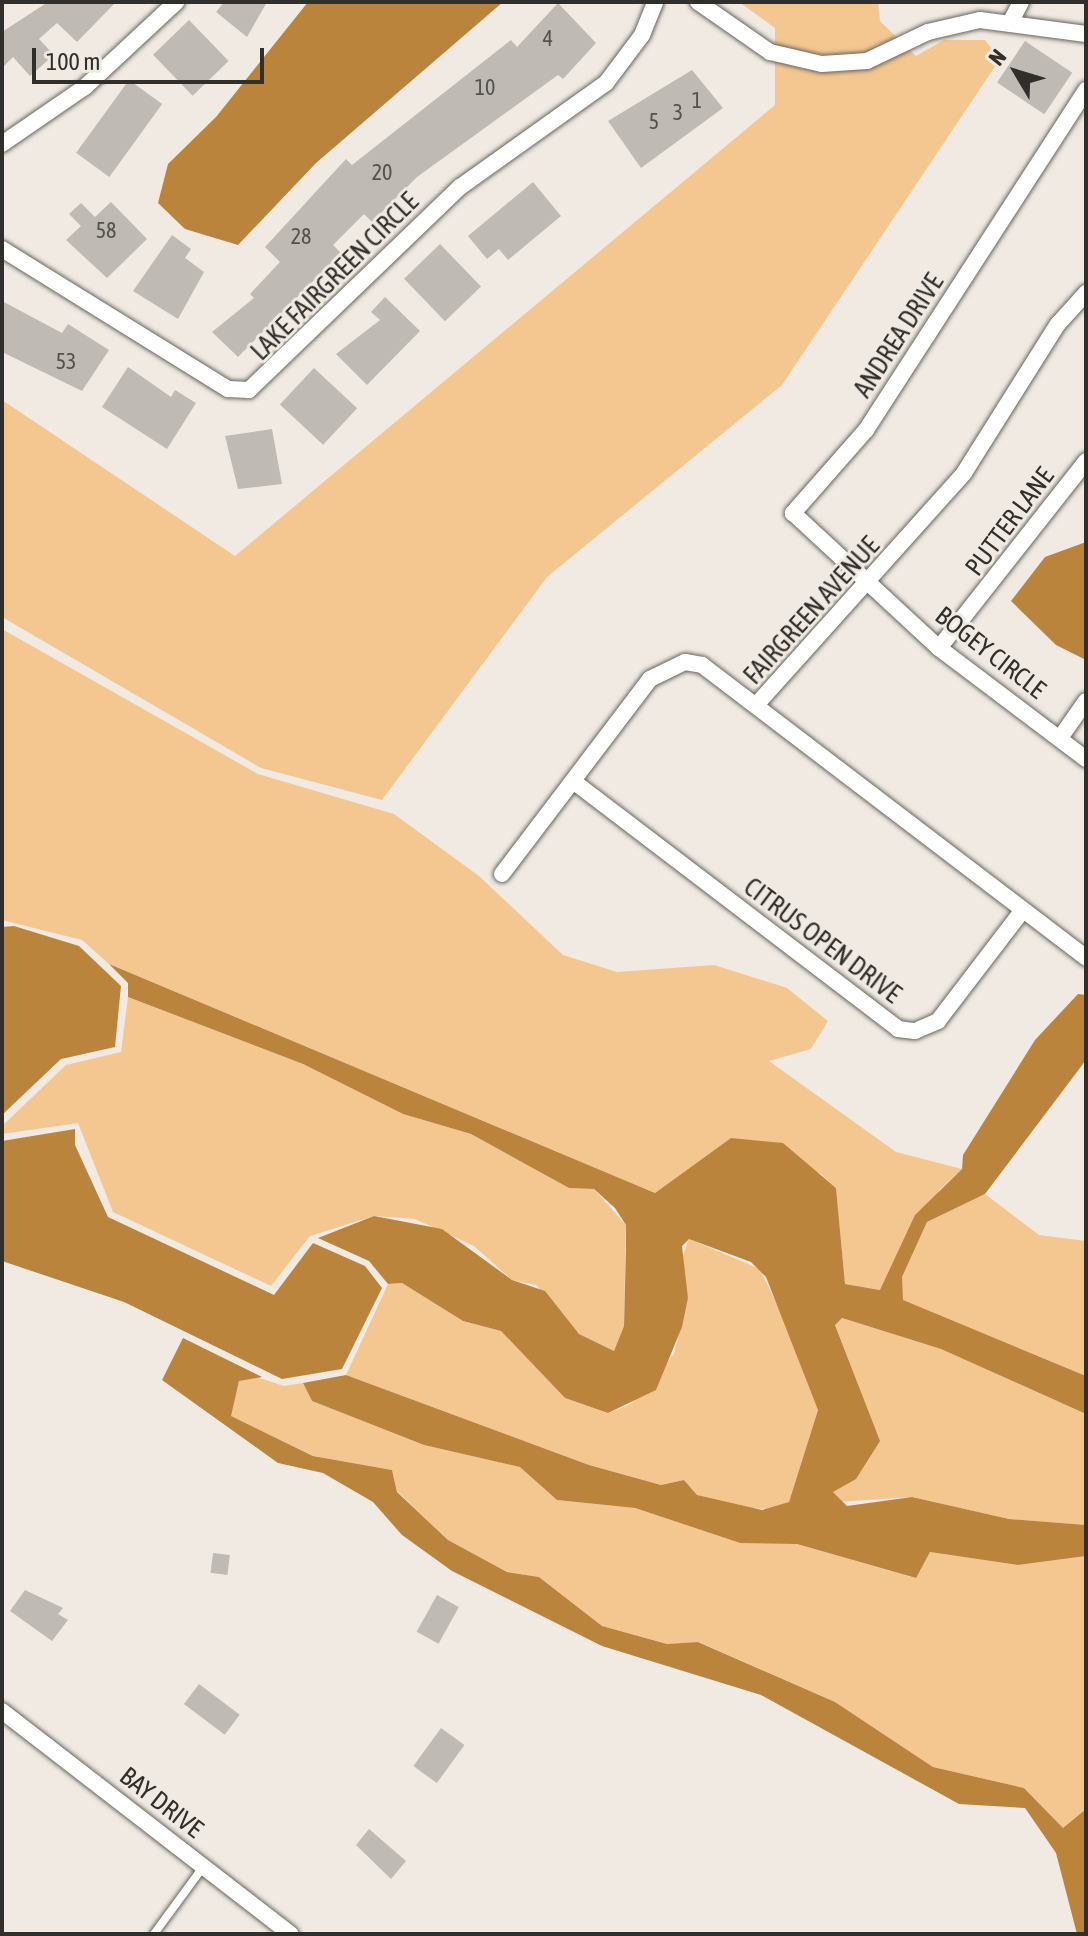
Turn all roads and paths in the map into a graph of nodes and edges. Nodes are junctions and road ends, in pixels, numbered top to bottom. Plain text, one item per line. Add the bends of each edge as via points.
1 (176, 2) edge
2 (655, 2) edge
3 (698, 2) edge
4 (1021, 2) edge
5 (1011, 21) junction
6 (1086, 34) edge
7 (1086, 90) edge
8 (2, 144) edge
9 (2, 249) edge
10 (1083, 299) edge
11 (1086, 461) edge
12 (870, 579) junction
13 (939, 648) junction
14 (1086, 701) edge
15 (757, 704) junction
16 (1060, 738) junction
17 (1086, 759) edge
18 (573, 781) junction
19 (502, 874) dead end
20 (1022, 911) junction
21 (1086, 958) edge
22 (2, 1711) edge
23 (203, 1866) junction
24 (154, 1934) edge
25 (291, 1934) edge

1 - 8 street via 85,87
2 - 9 street, LAKE FAIRGREEN CIRCLE via 642,35 606,83 460,187 249,390 228,389
3 - 5 street via 770,52 822,64 867,61 928,32
4 - 5 street
5 - 6 street
7 - 12 street, ANDREA DRIVE via 866,430 793,513
10 - 12 street, FAIRGREEN AVENUE via 964,473
11 - 13 street, PUTTER LANE
12 - 13 street, BOGEY CIRCLE
12 - 15 street, FAIRGREEN AVENUE
13 - 16 street, BOGEY CIRCLE
14 - 16 street
15 - 18 street via 702,665 664,668
15 - 20 street, FAIRGREEN AVENUE
16 - 17 street, BOGEY CIRCLE
18 - 19 street
18 - 20 street, CITRUS OPEN DRIVE via 898,1029 915,1031 938,1021
20 - 21 street, FAIRGREEN AVENUE
22 - 23 street, BAY DRIVE
23 - 24 lane
23 - 25 street, BAY DRIVE

